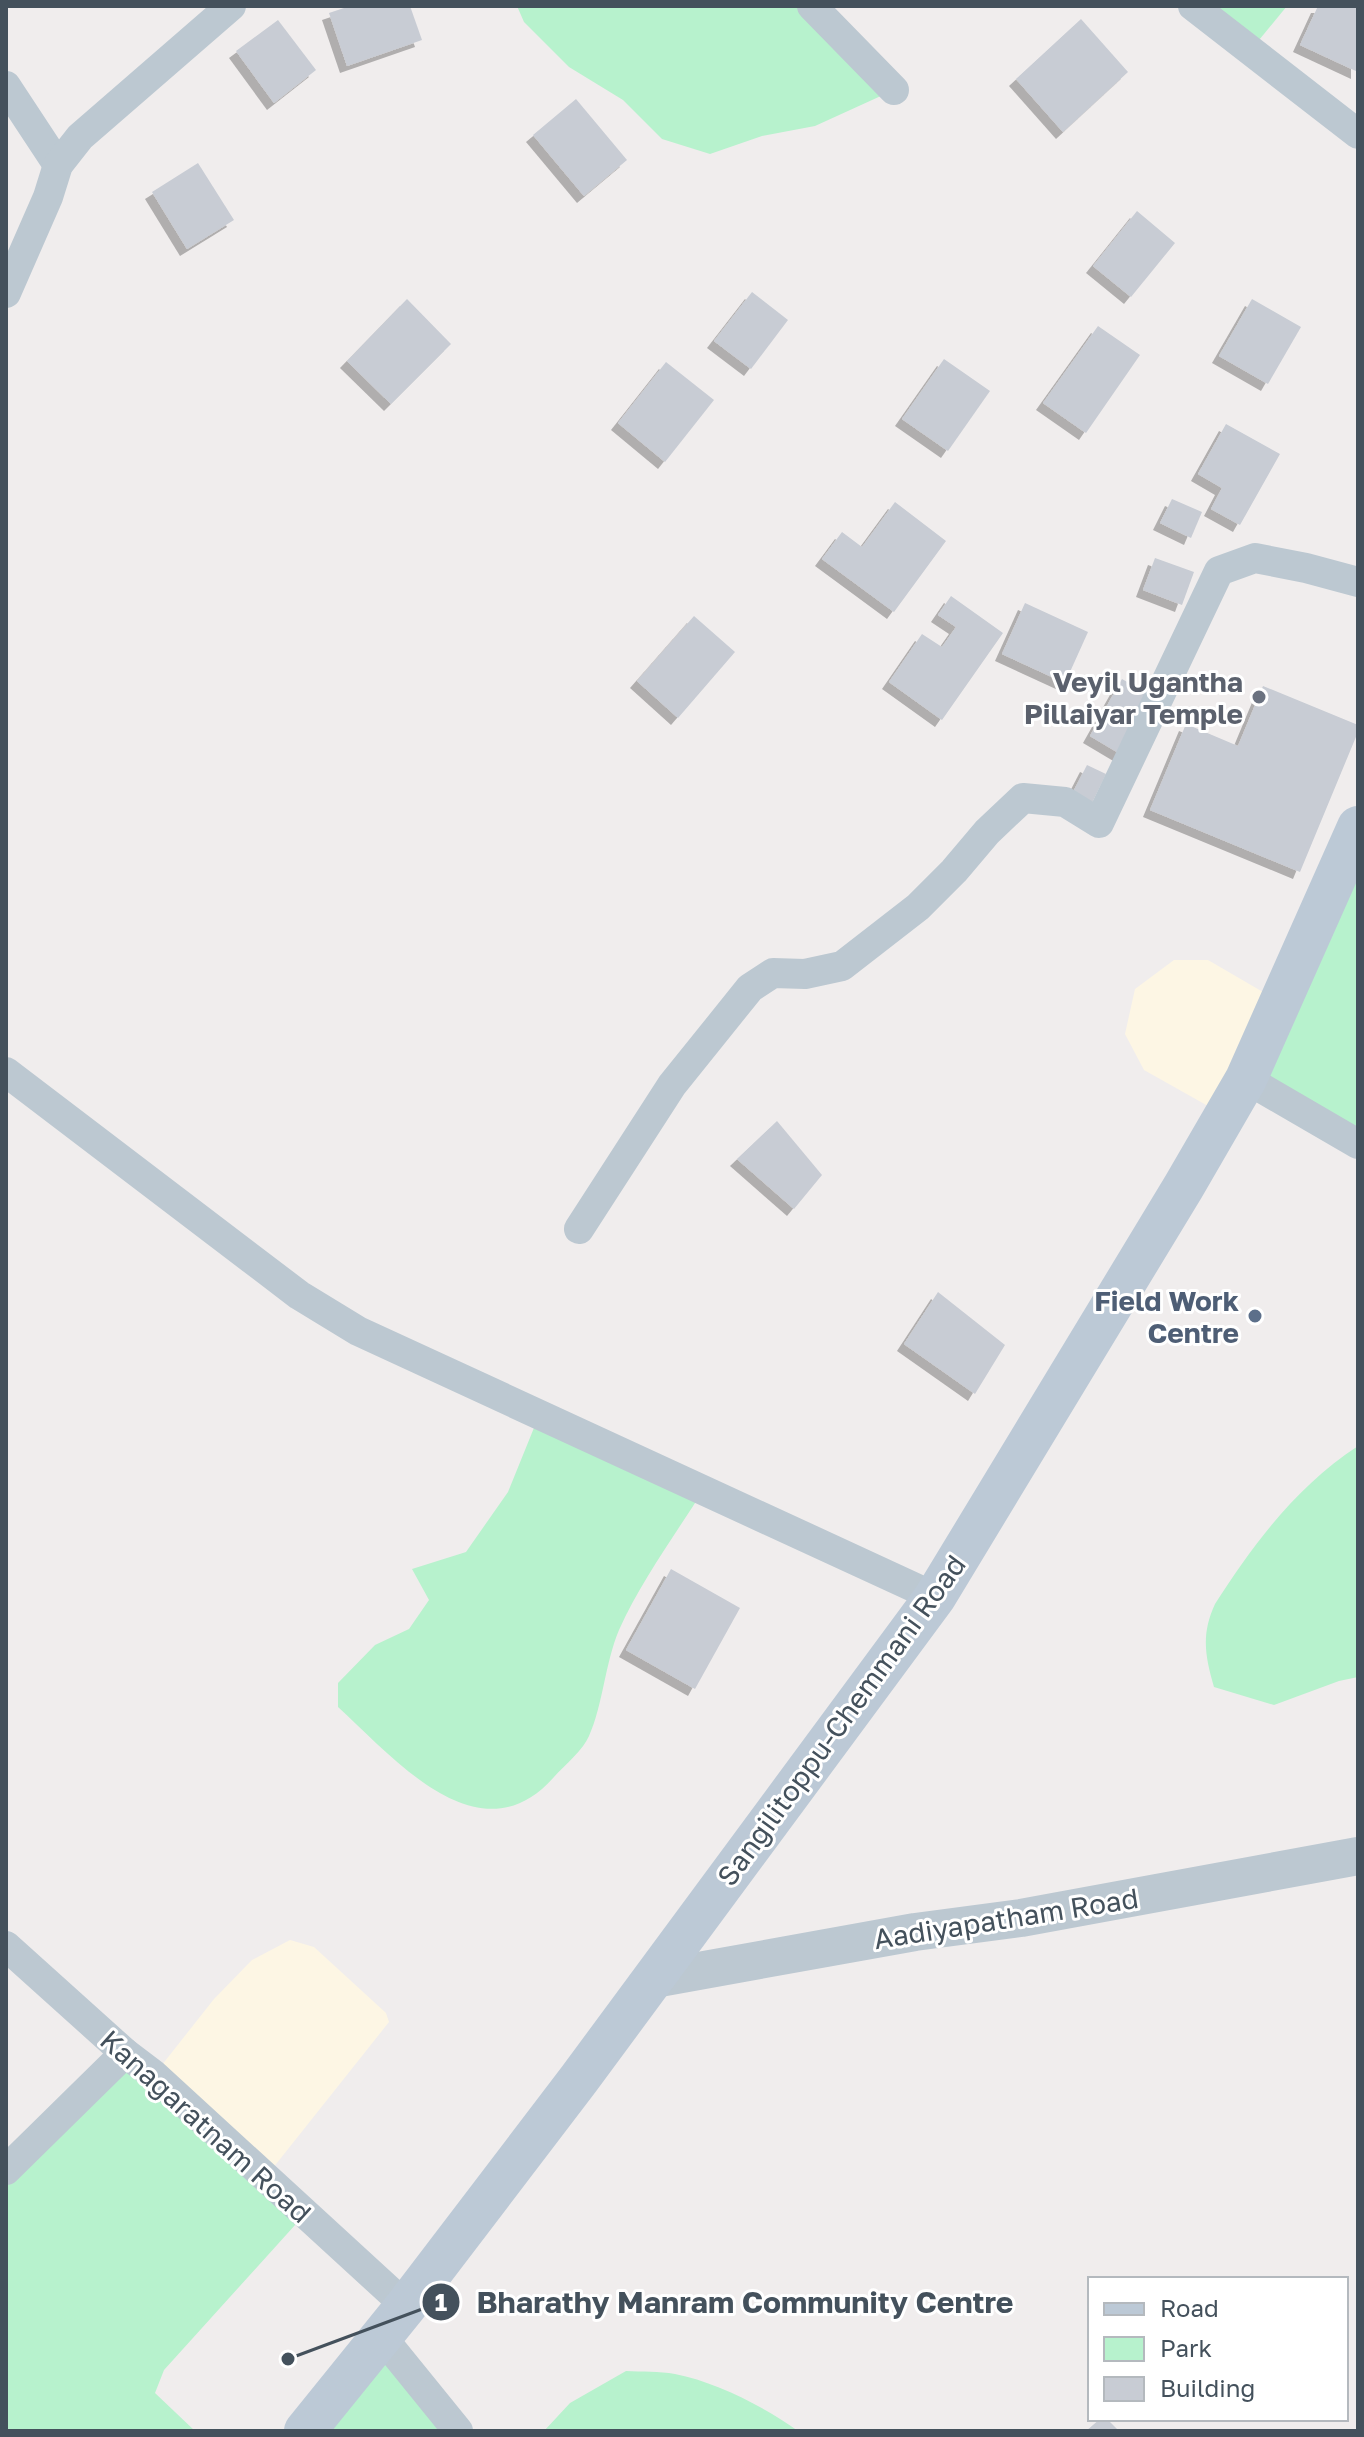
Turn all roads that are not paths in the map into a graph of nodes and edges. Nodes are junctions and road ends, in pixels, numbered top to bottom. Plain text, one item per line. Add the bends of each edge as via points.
1 (231, 6) edge
2 (812, 6) edge
3 (1193, 6) edge
4 (6, 86) edge
5 (894, 90) dead end
6 (1358, 134) edge
7 (58, 165) junction
8 (6, 293) edge
9 (1358, 582) edge
10 (1358, 827) edge
11 (6, 1072) edge
12 (1246, 1079) junction
13 (1358, 1144) edge
14 (579, 1229) dead end
15 (935, 1597) junction
16 (1358, 1856) edge
17 (6, 1946) edge
18 (654, 1979) junction
19 (125, 2053) junction
20 (6, 2170) edge
21 (394, 2321) junction
22 (305, 2431) edge
23 (458, 2431) edge

1 - 7 street via 80,137
2 - 5 street
3 - 6 street
4 - 7 street
7 - 8 street
9 - 14 street via 1255,558 1219,571 1099,823 1065,802 1023,798 918,907 842,966 805,974 773,973 750,988 672,1085
10 - 12 main road, Sangilitoppu-Chemmani Road
11 - 15 street via 299,1295 358,1331
12 - 13 street
12 - 15 main road, Sangilitoppu-Chemmani Road
15 - 18 main road, Sangilitoppu-Chemmani Road
16 - 18 street, Aadiyapatham Road
17 - 19 street, Kanagaratnam Road
18 - 21 main road, Sangilitoppu-Chemmani Road
19 - 20 street
19 - 21 street, Kanagaratnam Road via 154,2075
21 - 22 main road, Sangilitoppu-Chemmani Road
21 - 23 street, Kanagaratnam Road

